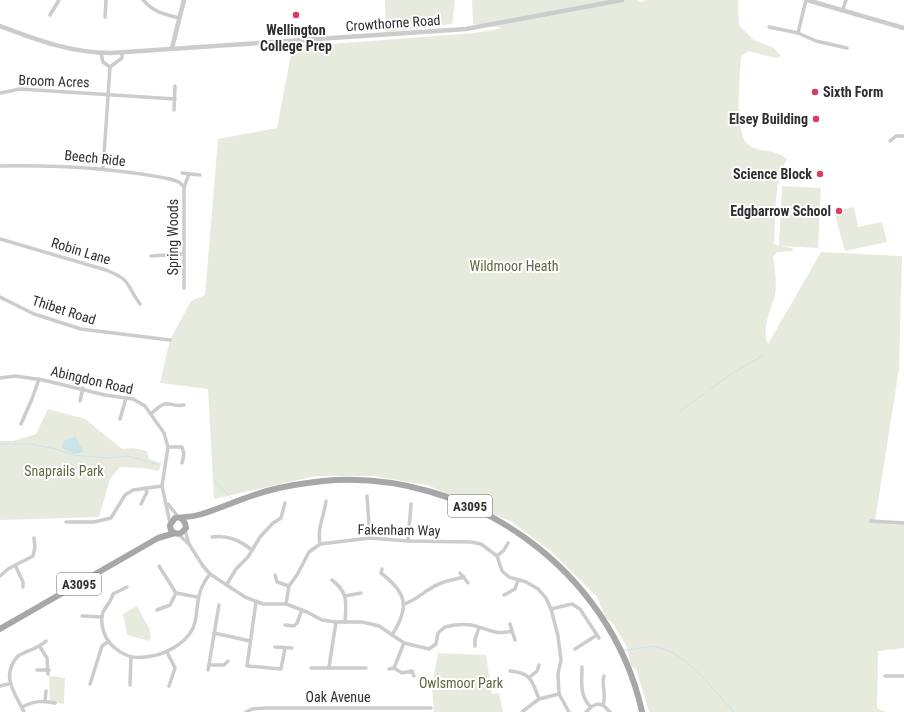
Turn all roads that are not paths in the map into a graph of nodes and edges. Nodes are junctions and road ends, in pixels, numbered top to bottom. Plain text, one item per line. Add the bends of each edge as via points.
1 (59, 0) edge
2 (106, 0) edge
3 (143, 0) edge
4 (184, 0) edge
5 (622, 0) edge
6 (806, 0) edge
7 (846, 0) edge
8 (843, 9) junction
9 (50, 15) dead end
10 (105, 17) dead end
11 (178, 18) junction
12 (0, 26) edge
13 (769, 28) dead end
14 (904, 28) edge
15 (798, 33) junction
16 (172, 48) junction
17 (847, 48) dead end
18 (122, 52) junction
19 (101, 53) junction
20 (110, 67) junction
21 (175, 86) dead end
22 (0, 93) edge
23 (108, 94) junction
24 (175, 99) junction
25 (174, 110) dead end
26 (904, 136) edge
27 (890, 141) dead end
28 (0, 166) edge
29 (103, 169) junction
30 (182, 173) dead end
31 (189, 174) junction
32 (200, 175) dead end
33 (185, 180) junction
34 (179, 182) junction
35 (184, 187) junction
36 (0, 239) edge
37 (183, 254) junction
38 (151, 256) dead end
39 (184, 288) dead end
40 (0, 298) edge
41 (140, 304) dead end
42 (170, 340) dead end
43 (0, 378) edge
44 (39, 379) junction
45 (83, 388) junction
46 (126, 398) junction
47 (80, 401) dead end
48 (184, 405) dead end
49 (152, 413) junction
50 (120, 419) dead end
51 (21, 424) dead end
52 (168, 447) junction
53 (182, 464) dead end
54 (162, 486) junction
55 (145, 488) junction
56 (367, 496) dead end
57 (326, 501) dead end
58 (166, 502) junction
59 (286, 503) dead end
60 (141, 504) dead end
61 (411, 504) dead end
62 (200, 515) junction
63 (180, 518) junction
64 (871, 521) dead end
65 (66, 522) dead end
66 (904, 522) edge
67 (170, 524) junction
68 (185, 528) junction
69 (177, 534) junction
70 (212, 537) dead end
71 (34, 538) dead end
72 (158, 538) junction
73 (370, 538) junction
74 (408, 541) junction
75 (508, 543) dead end
76 (189, 544) junction
77 (320, 544) junction
78 (252, 550) junction
79 (497, 556) junction
80 (15, 565) junction
81 (159, 566) dead end
82 (382, 569) dead end
83 (460, 573) dead end
84 (210, 574) junction
85 (275, 575) dead end
86 (0, 576) edge
87 (464, 577) junction
88 (332, 580) dead end
89 (518, 580) junction
90 (468, 583) dead end
91 (227, 584) junction
92 (289, 586) junction
93 (22, 587) dead end
94 (127, 587) dead end
95 (176, 593) junction
96 (361, 593) dead end
97 (504, 595) dead end
98 (345, 596) junction
99 (197, 597) junction
100 (256, 602) junction
101 (286, 604) junction
102 (404, 604) junction
103 (219, 605) dead end
104 (551, 609) junction
105 (157, 610) dead end
106 (302, 610) junction
107 (82, 616) dead end
108 (102, 617) junction
109 (336, 622) junction
110 (345, 622) junction
111 (510, 624) dead end
112 (285, 625) dead end
113 (479, 628) junction
114 (0, 629) edge
115 (512, 631) junction
116 (214, 633) junction
117 (392, 635) junction
118 (516, 640) dead end
119 (46, 641) dead end
120 (109, 641) junction
121 (250, 641) junction
122 (404, 643) junction
123 (475, 646) dead end
124 (40, 647) junction
125 (275, 647) dead end
126 (285, 648) junction
127 (292, 648) dead end
128 (575, 649) dead end
129 (167, 652) junction
130 (131, 657) junction
131 (228, 661) dead end
132 (209, 665) junction
133 (539, 665) dead end
134 (329, 667) junction
135 (582, 667) dead end
136 (311, 668) dead end
137 (366, 668) dead end
138 (394, 668) junction
139 (389, 669) dead end
140 (37, 670) dead end
141 (208, 670) dead end
142 (510, 671) dead end
143 (414, 676) dead end
144 (604, 676) dead end
145 (885, 676) dead end
146 (904, 676) edge
147 (530, 677) junction
148 (8, 684) junction
149 (90, 684) dead end
150 (130, 685) dead end
151 (0, 686) edge
152 (169, 686) dead end
153 (46, 691) dead end
154 (559, 694) junction
155 (539, 700) junction
156 (45, 701) junction
157 (55, 703) dead end
158 (603, 705) junction
159 (22, 707) junction
160 (591, 707) junction
161 (431, 708) dead end
162 (320, 710) edge
163 (24, 712) edge
164 (246, 712) edge
165 (522, 712) edge
166 (569, 712) edge
167 (586, 712) edge
168 (610, 712) edge
169 (642, 712) edge

1 - 9 street
2 - 10 street
3 - 11 street via 150,8
4 - 11 street
5 - 16 street, Crowthorne Road via 466,29
6 - 8 street
6 - 15 street
7 - 8 street
8 - 14 street
11 - 16 street
12 - 19 street, Crowthorne Road via 59,47
13 - 15 street
15 - 17 street via 816,41
16 - 18 street, Crowthorne Road
18 - 19 street, Crowthorne Road
18 - 20 street via 122,58
19 - 20 street via 103,62
20 - 23 street
21 - 24 street
22 - 23 street, Broom Acres via 20,89
23 - 24 street, Broom Acres
23 - 29 street
24 - 25 street
26 - 27 street via 896,136
28 - 29 street, Beech Ride via 57,165
29 - 34 street, Beech Ride via 157,176
30 - 31 street
31 - 32 street
31 - 33 street
33 - 34 street
33 - 35 street, Spring Woods
34 - 35 street, Beech Ride
35 - 37 street, Spring Woods
36 - 41 street, Robin Lane via 122,276
37 - 38 street
37 - 39 street, Spring Woods
40 - 42 street, Thibet Road via 34,314 81,329
43 - 44 street, Abingdon Road via 15,376
44 - 45 street, Abingdon Road
44 - 51 street
45 - 46 street, Abingdon Road
45 - 47 street
46 - 49 street, Abingdon Road via 133,399
46 - 50 street
48 - 49 street via 167,402
49 - 52 street, Abingdon Road via 164,433
52 - 53 street via 182,448
52 - 54 street, Abingdon Road
54 - 55 street
54 - 58 street, Abingdon Road
55 - 60 street via 147,492
55 - 65 street via 133,490 125,495 111,518 94,522
56 - 73 street
57 - 77 street via 320,522
58 - 63 street, Abingdon Road
58 - 67 street, Abingdon Road
59 - 78 street via 281,518 266,529
61 - 74 street
62 - 63 main road, A3095
62 - 68 main road, A3095
62 - 169 main road, A3095 via 279,488 341,480 376,481 408,486 464,503 495,518 523,536 577,584 603,620 618,647 635,686
63 - 67 main road via 174,519
63 - 68 main road via 185,523
64 - 66 street
67 - 69 main road via 171,530
67 - 72 main road, A3095
68 - 69 main road
68 - 76 street
69 - 72 main road, A3095
69 - 76 street
70 - 78 street via 235,539
71 - 80 street via 36,547 33,556
72 - 114 main road, A3095
73 - 74 street, Fakenham Way
73 - 77 street, Fakenham Way
74 - 79 street, Fakenham Way via 471,542 481,544
75 - 79 street
76 - 84 street
77 - 92 street via 309,552
78 - 91 street
79 - 89 street, Fakenham Way via 502,571
80 - 86 street
80 - 93 street via 23,582
81 - 95 street
82 - 102 street via 381,573 393,582
83 - 87 street
84 - 91 street
84 - 99 street
85 - 92 street via 277,582
87 - 90 street
87 - 102 street via 447,580 414,601
88 - 98 street via 340,586
89 - 97 street via 515,589
89 - 104 street, Fakenham Way via 538,589
91 - 100 street
92 - 101 street
94 - 108 street via 113,594
95 - 99 street
95 - 105 street via 170,605
96 - 98 street
98 - 110 street
99 - 129 street via 195,624 182,642
100 - 101 street via 270,605
100 - 121 street
101 - 106 street
102 - 117 street via 402,619
103 - 116 street
104 - 128 street via 572,604 580,609 598,636
104 - 154 street, Fakenham Way via 561,660 558,674
106 - 109 street via 322,620
106 - 112 street via 294,626
107 - 108 street
108 - 120 street
109 - 110 street
109 - 134 street
110 - 117 street via 379,626
111 - 115 street
113 - 115 street via 503,634
113 - 122 street via 470,625 445,627 438,633 434,646 429,649
113 - 123 street
115 - 118 street
116 - 121 street
116 - 132 street
117 - 122 street
119 - 124 street
120 - 130 street via 124,655
120 - 149 street via 102,646
121 - 126 street via 247,666 281,669
122 - 138 street
124 - 140 street via 47,658 48,672
124 - 148 street via 19,656 10,667
125 - 126 street
126 - 127 street
129 - 130 street
129 - 152 street via 175,668
130 - 150 street
131 - 132 street via 224,665
132 - 141 street
133 - 147 street
134 - 136 street
134 - 137 street
135 - 160 street via 582,693
138 - 139 street
138 - 143 street via 402,673 412,672
142 - 147 street via 523,672
144 - 158 street via 606,696
145 - 146 street
147 - 155 street
148 - 151 street
148 - 159 street
153 - 156 street
154 - 155 street
154 - 166 street, Fakenham Way
155 - 165 street
156 - 157 street
156 - 159 street via 32,702
158 - 160 street
158 - 168 street
159 - 163 street
160 - 167 street
161 - 162 street, Oak Avenue
162 - 164 street, Oak Avenue via 267,708

